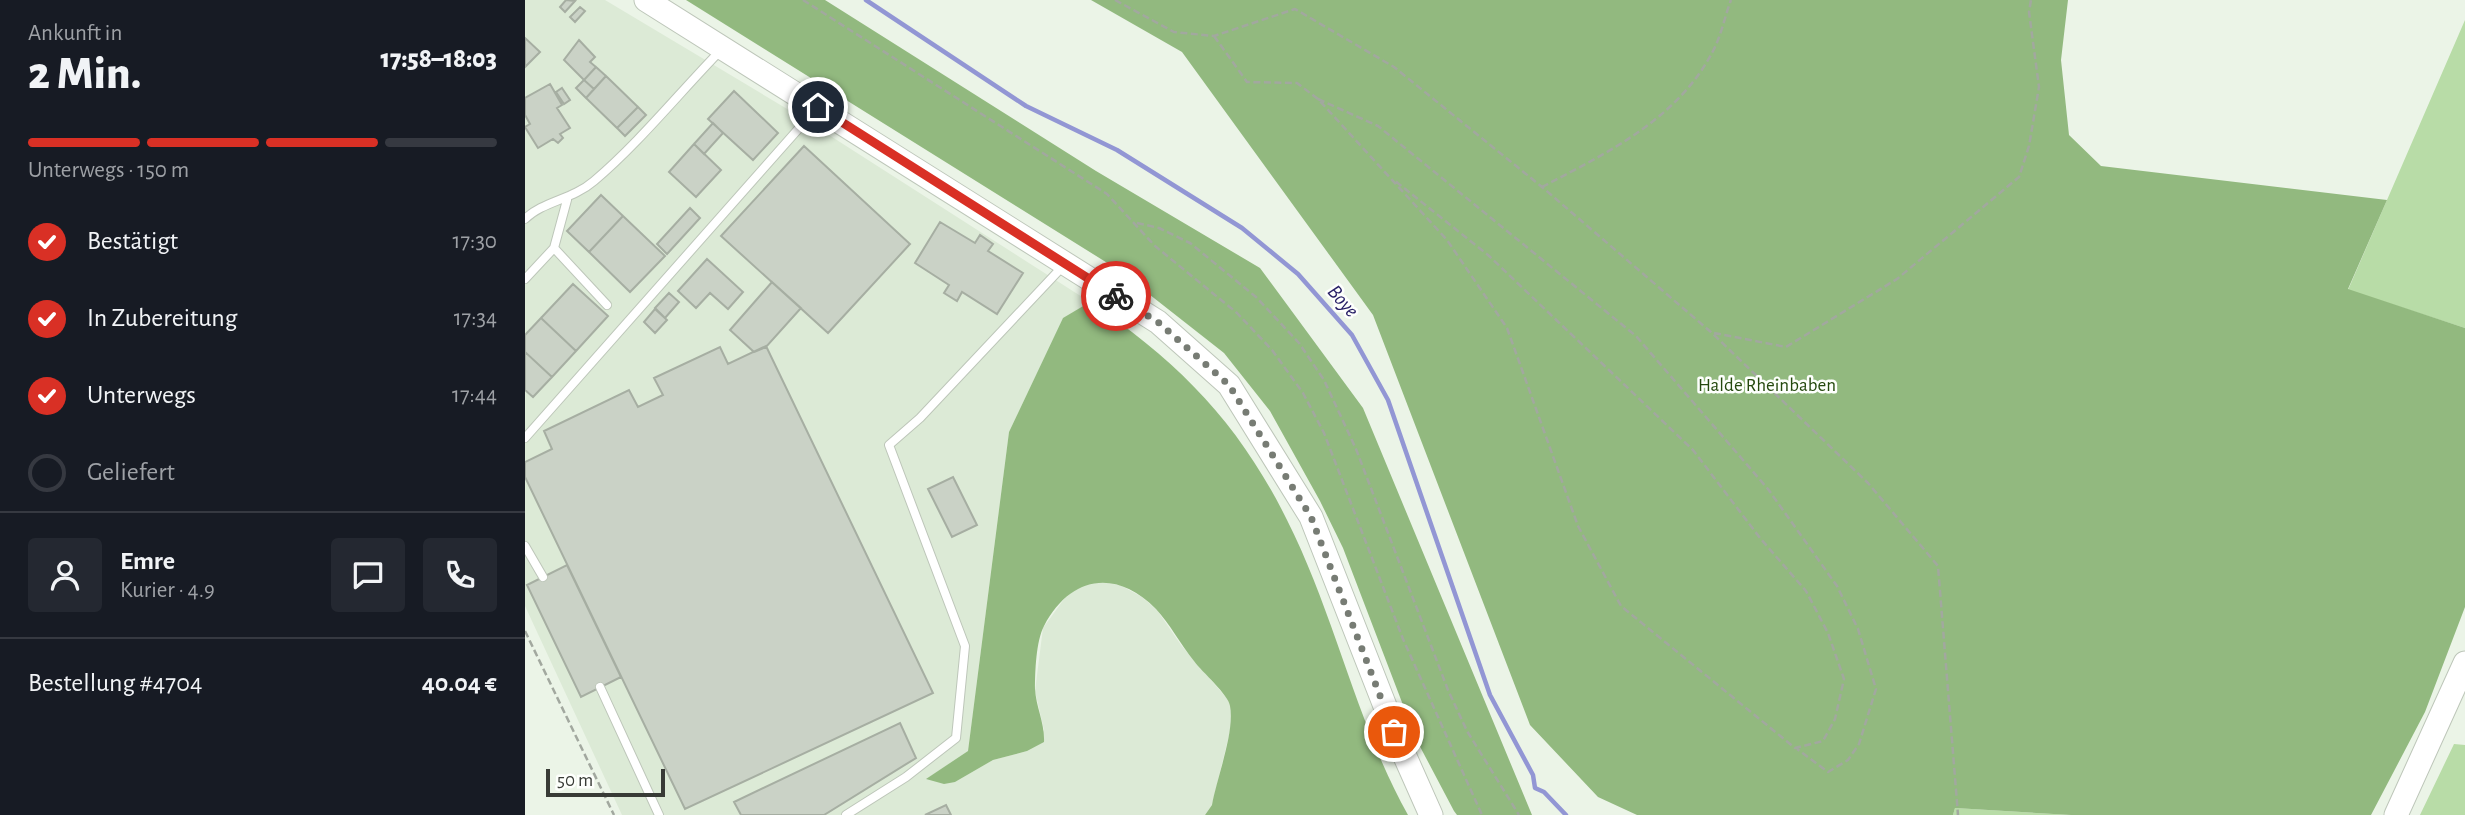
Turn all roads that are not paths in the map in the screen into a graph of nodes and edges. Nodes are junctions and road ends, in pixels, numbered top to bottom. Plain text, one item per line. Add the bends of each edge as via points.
1 (646, 0) edge
2 (723, 48) junction
3 (818, 107) junction
4 (567, 200) junction
5 (525, 219) edge
6 (554, 248) junction
7 (1066, 264) junction
8 (525, 279) edge
9 (607, 305) dead end
10 (525, 438) edge
11 (525, 546) edge
12 (543, 577) dead end
13 (2465, 663) edge
14 (600, 687) dead end
15 (659, 815) edge
16 (846, 815) edge
17 (1431, 815) edge
18 (2396, 815) edge

1 - 2 street
2 - 3 street
2 - 4 lane via 594,182
3 - 7 street
3 - 10 lane
4 - 5 lane via 535,209
4 - 6 lane
6 - 8 lane
6 - 9 lane
7 - 16 lane via 889,445 965,646 956,738
7 - 17 street via 1158,322 1229,385 1311,517
11 - 12 lane
13 - 18 street
14 - 15 lane

